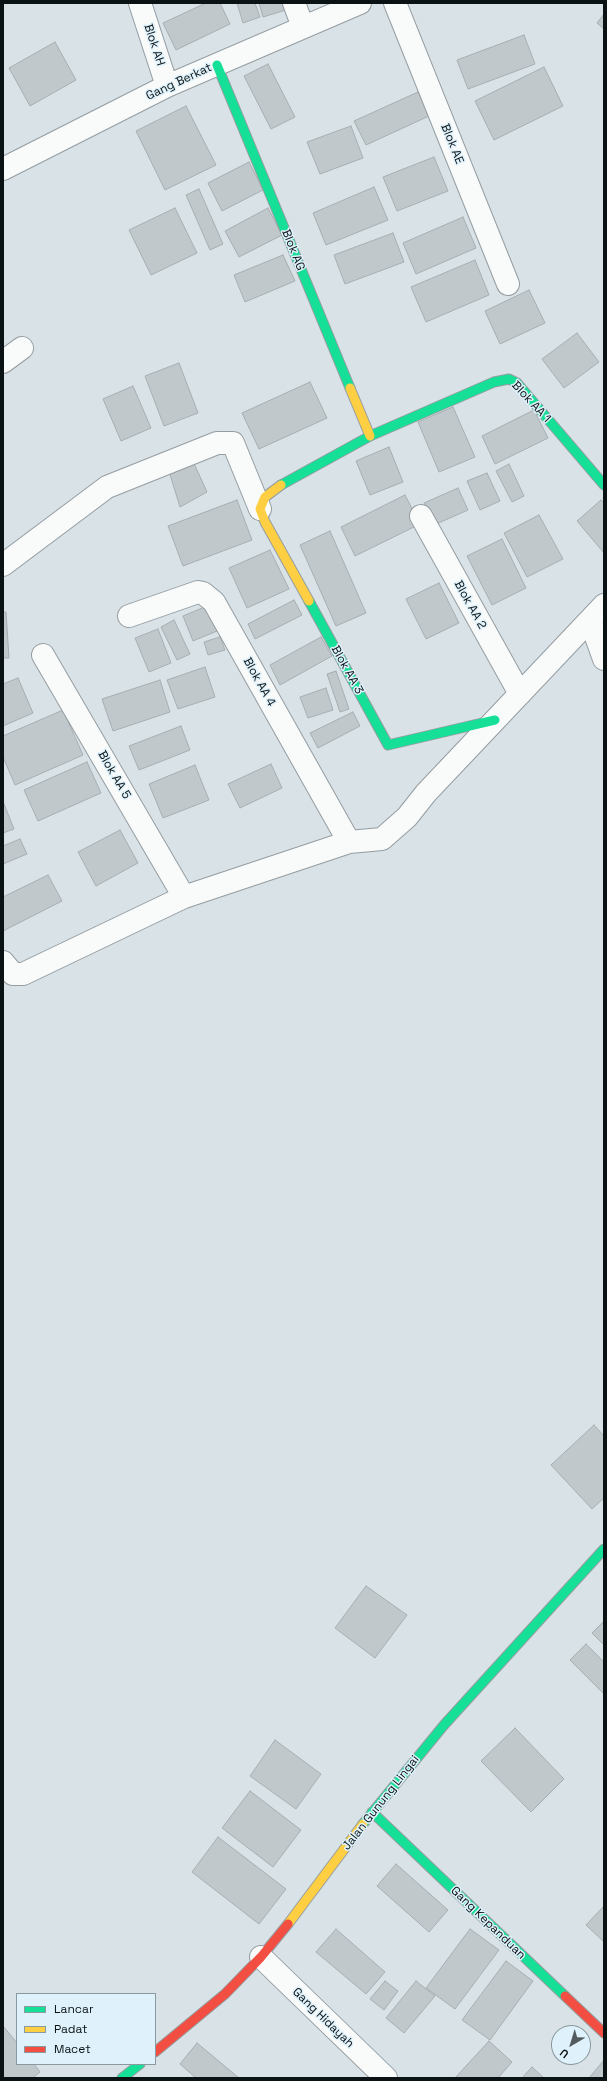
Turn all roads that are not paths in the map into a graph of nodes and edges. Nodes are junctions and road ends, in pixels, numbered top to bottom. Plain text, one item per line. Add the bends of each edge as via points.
1 (140, 3) edge
2 (294, 3) edge
3 (360, 3) edge
4 (395, 3) edge
5 (303, 27) junction
6 (217, 64) junction
7 (168, 86) junction
8 (3, 169) edge
9 (508, 284) dead end
10 (22, 348) dead end
11 (3, 362) edge
12 (370, 436) junction
13 (604, 485) edge
14 (263, 503) junction
15 (421, 516) dead end
16 (3, 565) edge
17 (597, 612) edge
18 (129, 616) dead end
19 (43, 655) dead end
20 (604, 659) edge
21 (520, 694) junction
22 (495, 720) junction
23 (349, 842) junction
24 (184, 897) junction
25 (8, 968) edge
26 (604, 1549) edge
27 (372, 1812) junction
28 (261, 1957) junction
29 (604, 2033) edge
30 (156, 2051) edge
31 (139, 2065) edge
32 (122, 2078) edge
33 (386, 2078) edge

1 - 7 street, Blok AH
2 - 5 street
3 - 5 street, Gang Berkat
4 - 9 street, Blok AE
5 - 6 street, Gang Berkat
6 - 7 street, Gang Berkat
6 - 12 street, Blok AG
7 - 8 street, Gang Berkat
10 - 11 street
12 - 13 street, Blok AA 1 via 494,382 509,379 517,383
12 - 14 street, Blok AA 1 via 277,487
14 - 16 street via 233,443 217,443 107,487
14 - 22 street, Blok AA 3 via 265,522 388,745
15 - 21 street, Blok AA 2
17 - 20 street
17 - 21 street
18 - 23 street, Blok AA 4 via 198,592 203,592 214,602
19 - 24 street, Blok AA 5
21 - 22 street
22 - 23 street via 426,793 407,817 382,839
23 - 24 street
24 - 25 street via 40,968 24,974
26 - 27 street, Jalan Gunung Lingai via 444,1725
27 - 28 street, Jalan Gunung Lingai
27 - 29 street, Gang Kepanduan
28 - 30 street, Jalan Gunung Lingai via 225,1994
28 - 33 street, Gang Hidayah
31 - 32 street

